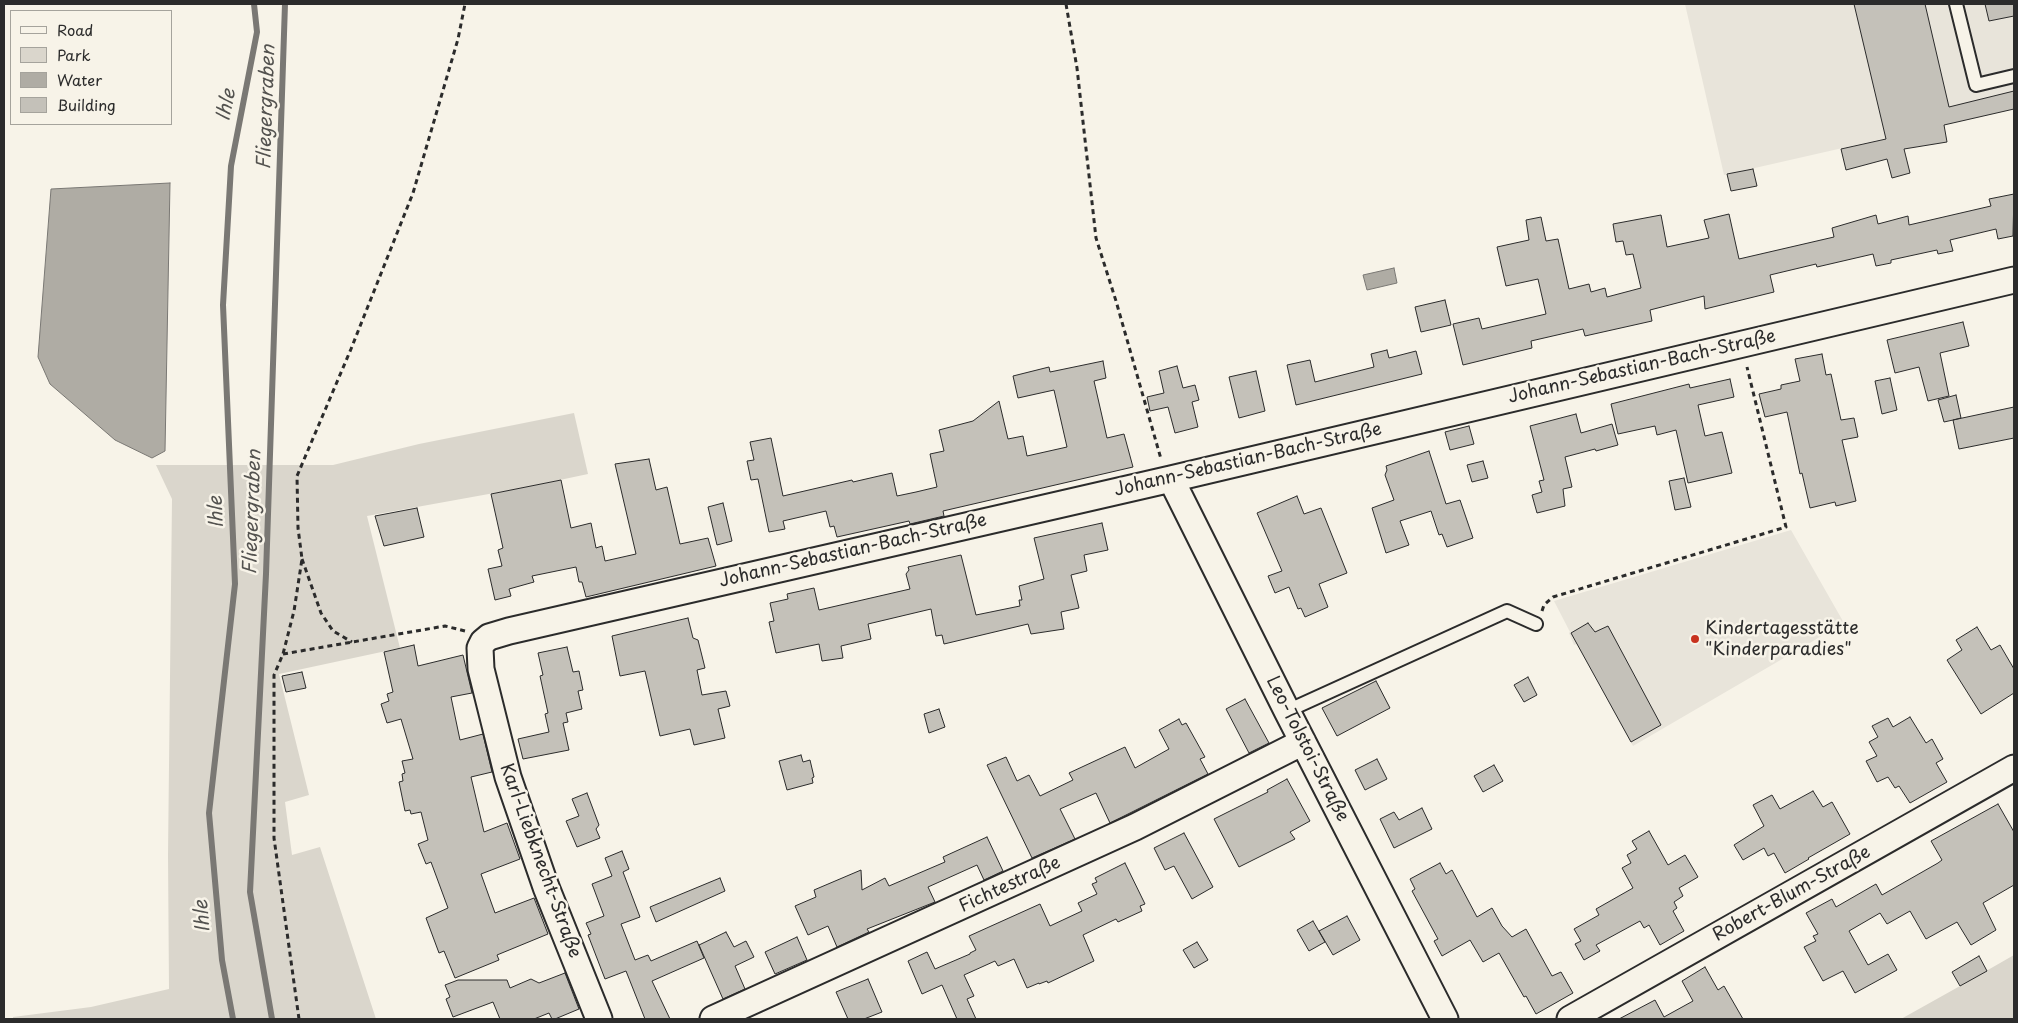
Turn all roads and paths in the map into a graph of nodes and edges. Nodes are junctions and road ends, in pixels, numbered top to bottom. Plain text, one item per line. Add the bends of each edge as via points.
1 (465, 4) edge
2 (1066, 4) edge
3 (1956, 4) edge
4 (2014, 76) edge
5 (2014, 280) edge
6 (1741, 344) junction
7 (1171, 478) junction
8 (302, 559) junction
9 (1536, 624) joint
10 (483, 642) junction
11 (353, 643) junction
12 (283, 654) junction
13 (1287, 711) junction
14 (1303, 742) junction
15 (2014, 768) edge
16 (299, 1019) edge
17 (599, 1019) edge
18 (713, 1019) edge
19 (1445, 1019) edge
20 (1570, 1019) edge

1 - 8 path via 458,39 412,193 297,476
2 - 7 path via 1096,238 1159,455
3 - 4 lane via 1976,85
5 - 6 street, Johann-Sebastian-Bach-Straße
6 - 7 street, Johann-Sebastian-Bach-Straße
6 - 9 path via 1786,527 1553,597 1544,605
7 - 10 street, Johann-Sebastian-Bach-Straße via 509,631
7 - 13 street, Leo-Tolstoi-Straße
8 - 11 path via 321,613 333,632
8 - 12 path
9 - 13 lane via 1507,611
10 - 11 path via 466,631 445,626
10 - 17 street, Karl-Liebknecht-Straße via 480,648 481,670 511,786 546,887
11 - 12 path
12 - 16 path via 274,675 274,838
13 - 14 street, Leo-Tolstoi-Straße
14 - 18 street, Fichtestraße via 1135,827
14 - 19 street, Leo-Tolstoi-Straße
15 - 20 street, Robert-Blum-Straße

